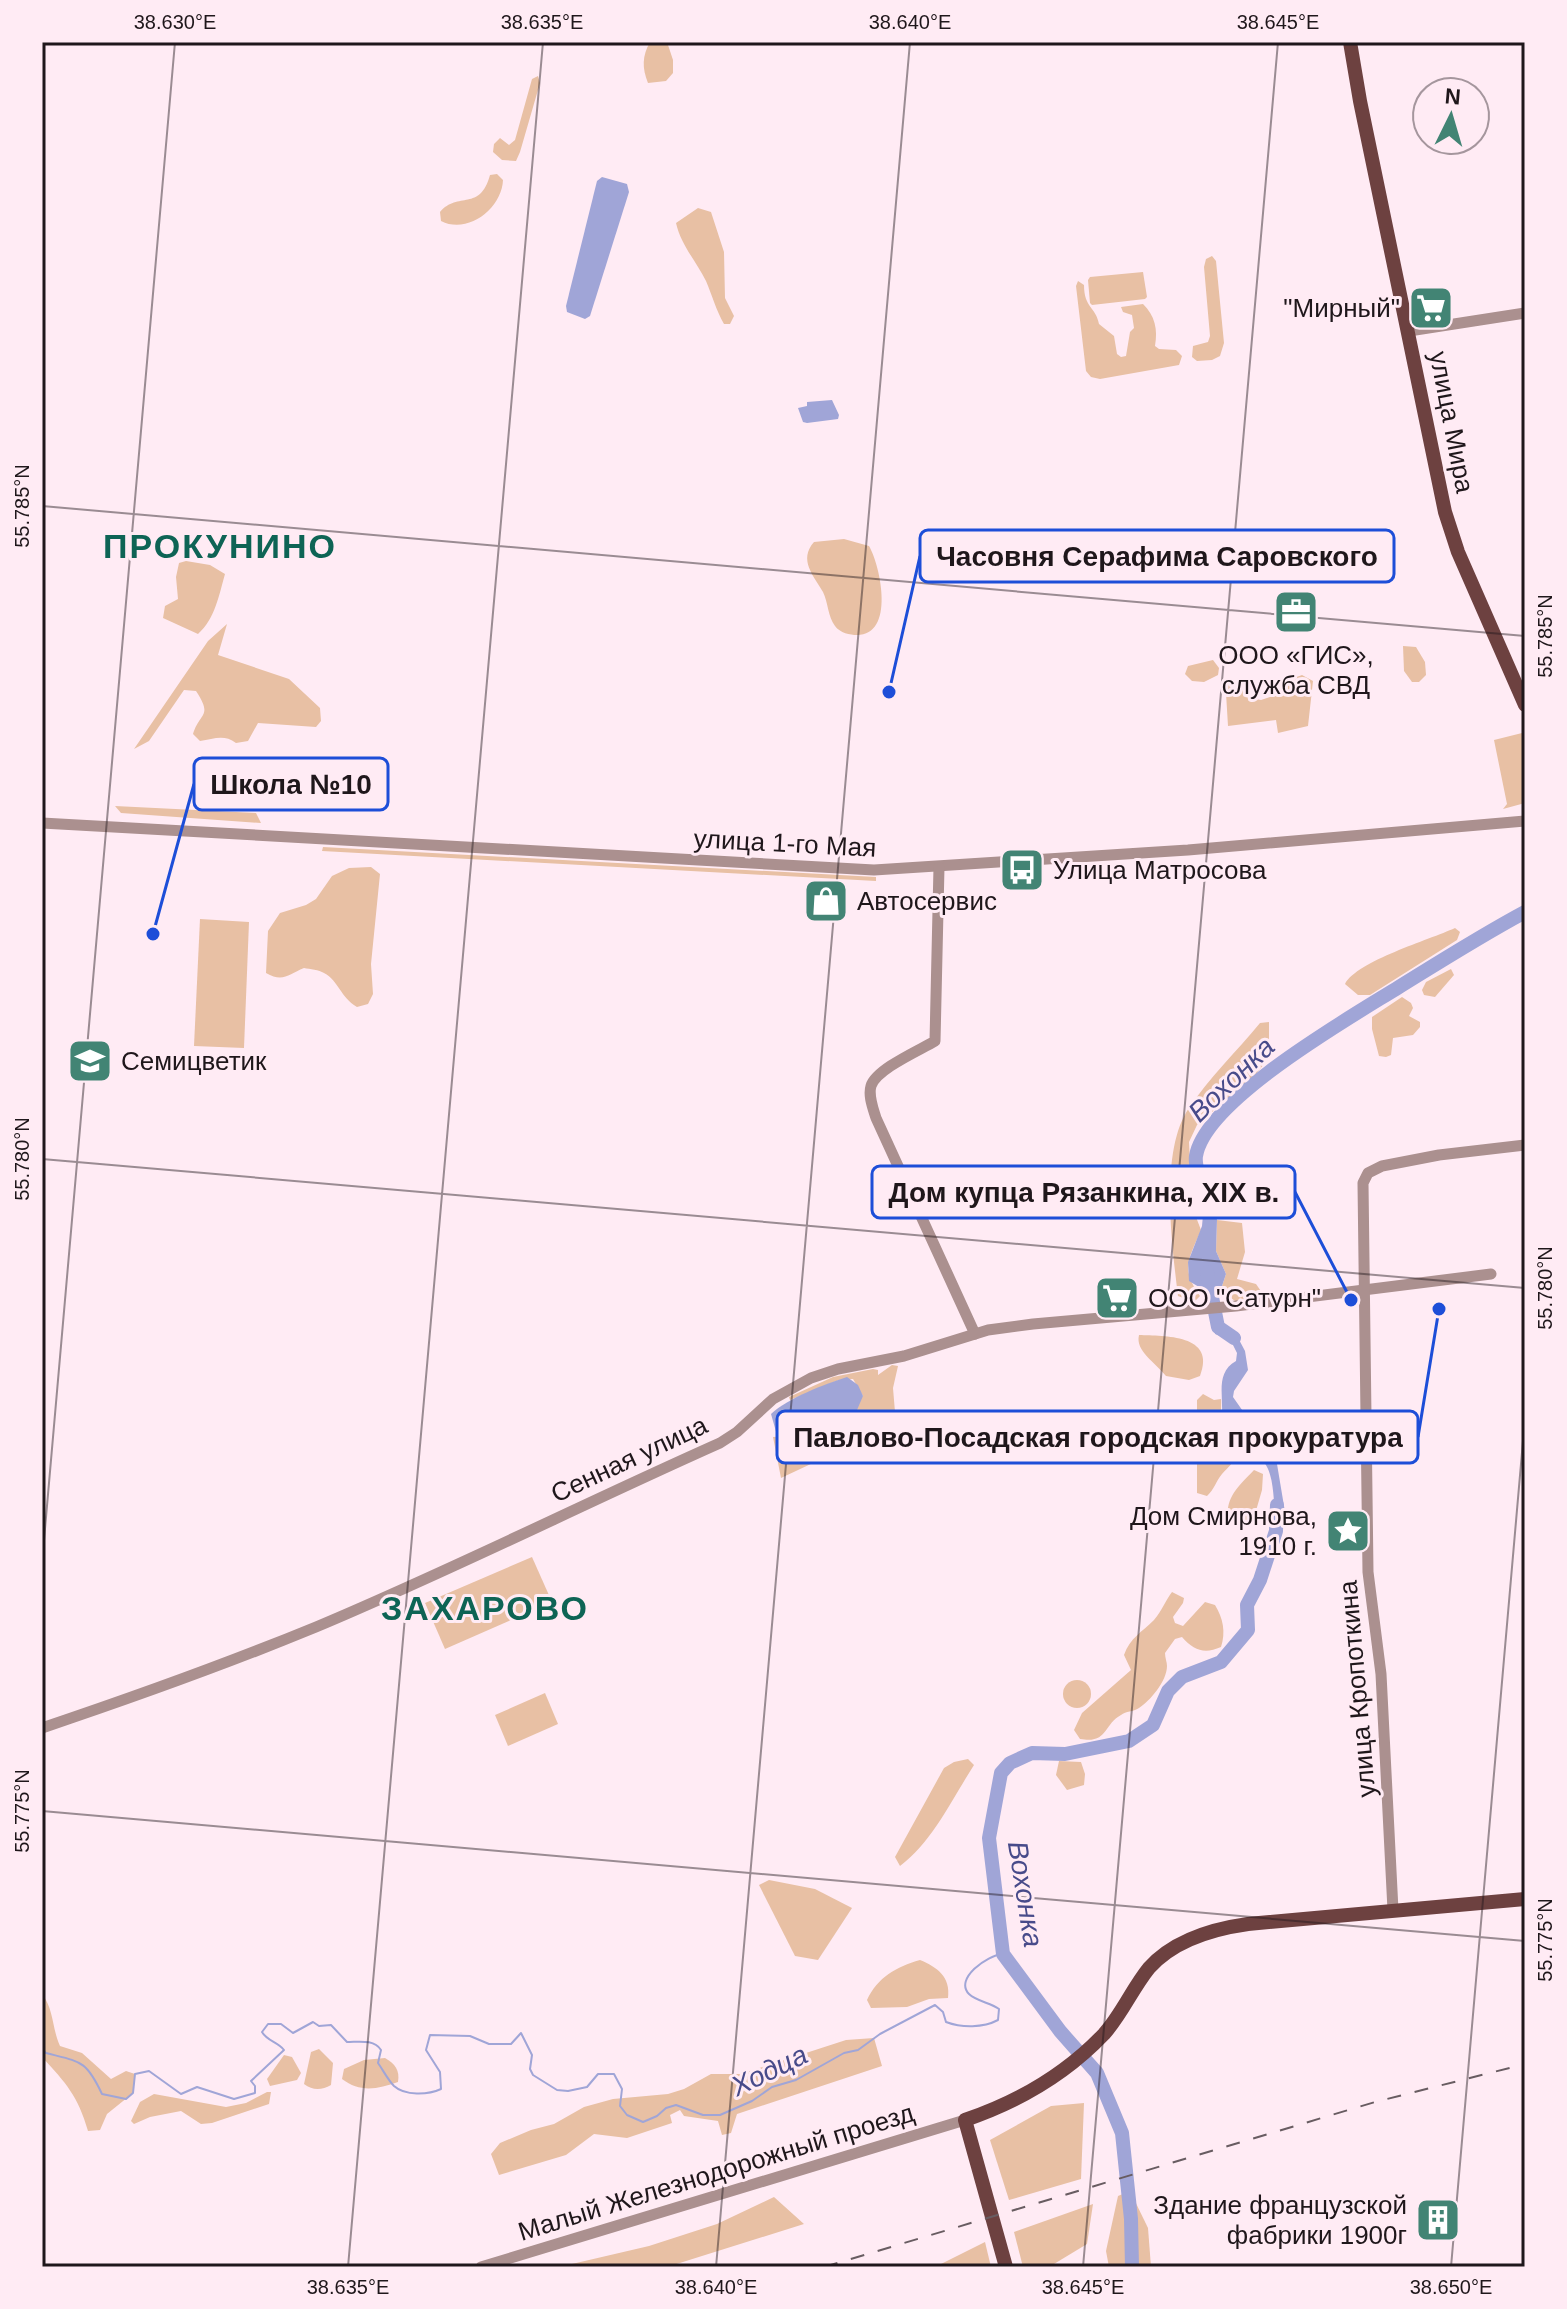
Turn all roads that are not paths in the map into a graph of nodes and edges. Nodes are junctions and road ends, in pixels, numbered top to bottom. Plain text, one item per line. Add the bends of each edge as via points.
1 (1350, 42) edge
2 (1525, 313) edge
3 (1409, 331) junction
4 (1525, 705) edge
5 (1525, 821) edge
6 (42, 823) edge
7 (939, 867) junction
8 (1525, 1145) edge
9 (1491, 1274) dead end
10 (1364, 1290) junction
11 (975, 1334) junction
12 (42, 1728) edge
13 (1525, 1899) edge
14 (1393, 1910) junction
15 (965, 2120) junction
16 (481, 2267) edge
17 (1006, 2267) edge

1 - 3 main road, улица Мира
2 - 3 street
3 - 4 main road, улица Мира via 1452,537
5 - 7 street, улица 1-го Мая
6 - 7 street, улица 1-го Мая via 809,867
7 - 11 street via 935,1041 879,1073 871,1085 871,1100
8 - 10 street, улица Кропоткина via 1382,1166 1365,1177
9 - 10 street, Сенная улица
10 - 11 street, Сенная улица
10 - 14 street, улица Кропоткина via 1368,1572 1381,1674
11 - 12 street, Сенная улица via 811,1378 773,1399 720,1443 316,1627
13 - 14 main road
14 - 15 main road via 1218,1928 1190,1939 1150,1967 1104,2034 1053,2078
15 - 16 street, Малый Железнодорожный проезд
15 - 17 main road

